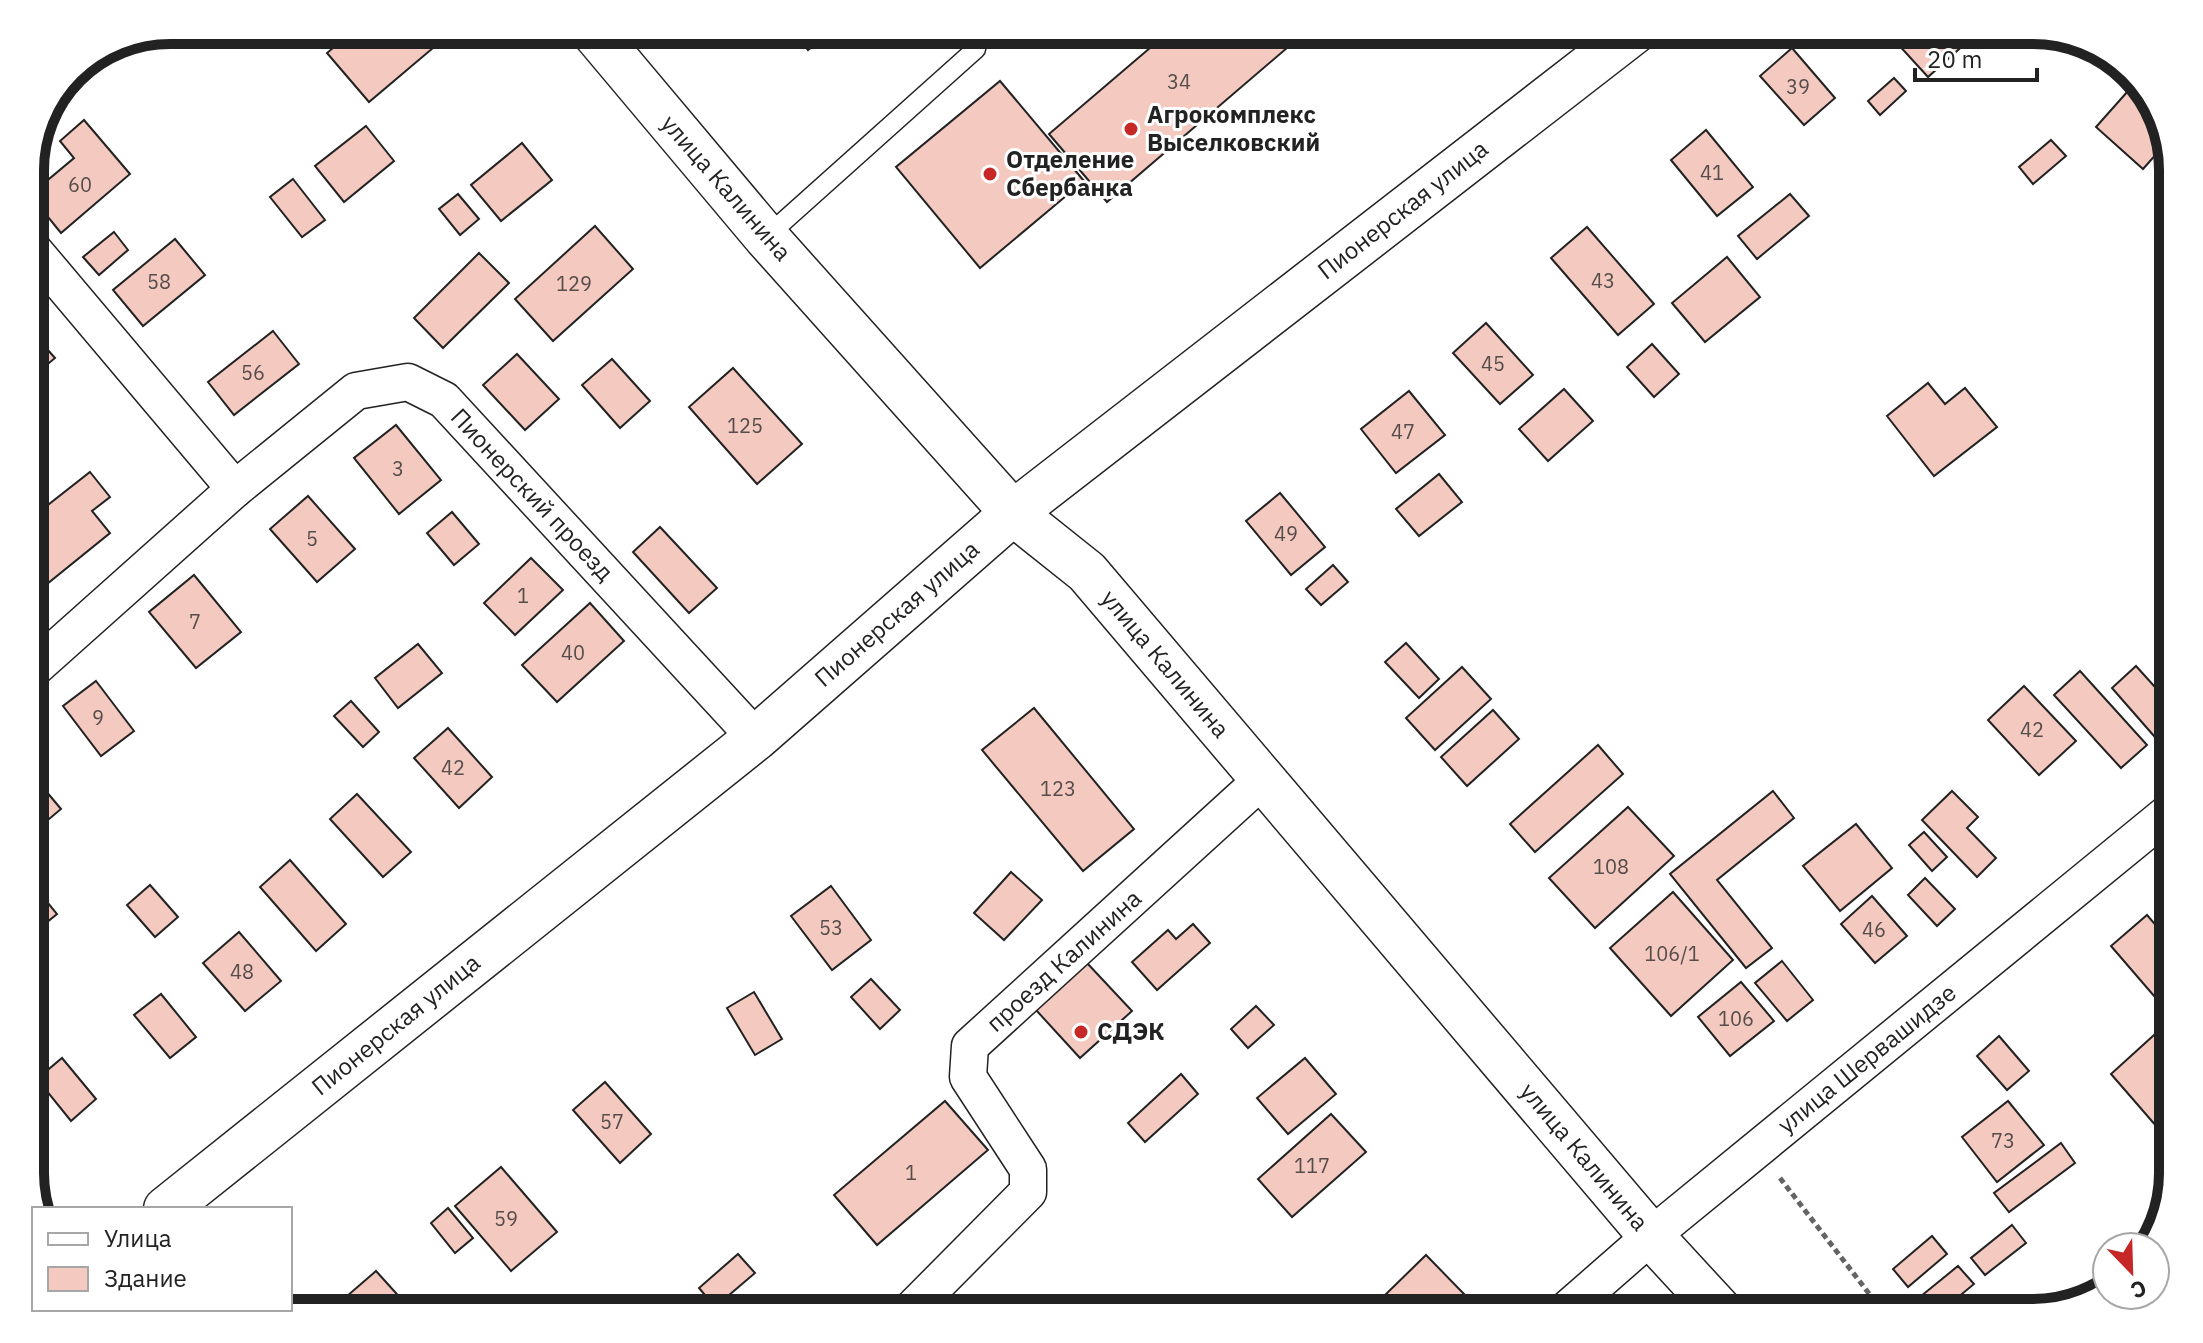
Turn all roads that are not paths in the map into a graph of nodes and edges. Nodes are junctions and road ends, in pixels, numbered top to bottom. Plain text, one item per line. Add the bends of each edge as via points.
1 (604, 44) edge
2 (972, 44) edge
3 (1618, 44) edge
4 (766, 237) junction
5 (44, 263) edge
6 (235, 489) junction
7 (1013, 513) junction
8 (44, 660) edge
9 (756, 738) junction
10 (1263, 779) junction
11 (2159, 820) edge
12 (169, 1207) edge
13 (1651, 1236) junction
14 (922, 1299) edge
15 (1579, 1299) edge
16 (1709, 1299) edge

1 - 4 street, улица Калинина
2 - 4 lane via 976,49
3 - 7 street, Пионерская улица
4 - 7 street, улица Калинина
5 - 6 street
6 - 8 street, Пионерский проезд
6 - 9 street, Пионерский проезд via 356,391 408,382 444,400
7 - 9 street, Пионерская улица
7 - 10 street, улица Калинина via 1087,572
9 - 12 street, Пионерская улица
10 - 13 street, улица Калинина
10 - 14 street, проезд Калинина via 970,1046 968,1077 1028,1169 1028,1192
11 - 13 street, улица Шервашидзе
13 - 15 street, улица Шервашидзе
13 - 16 street, улица Калинина

